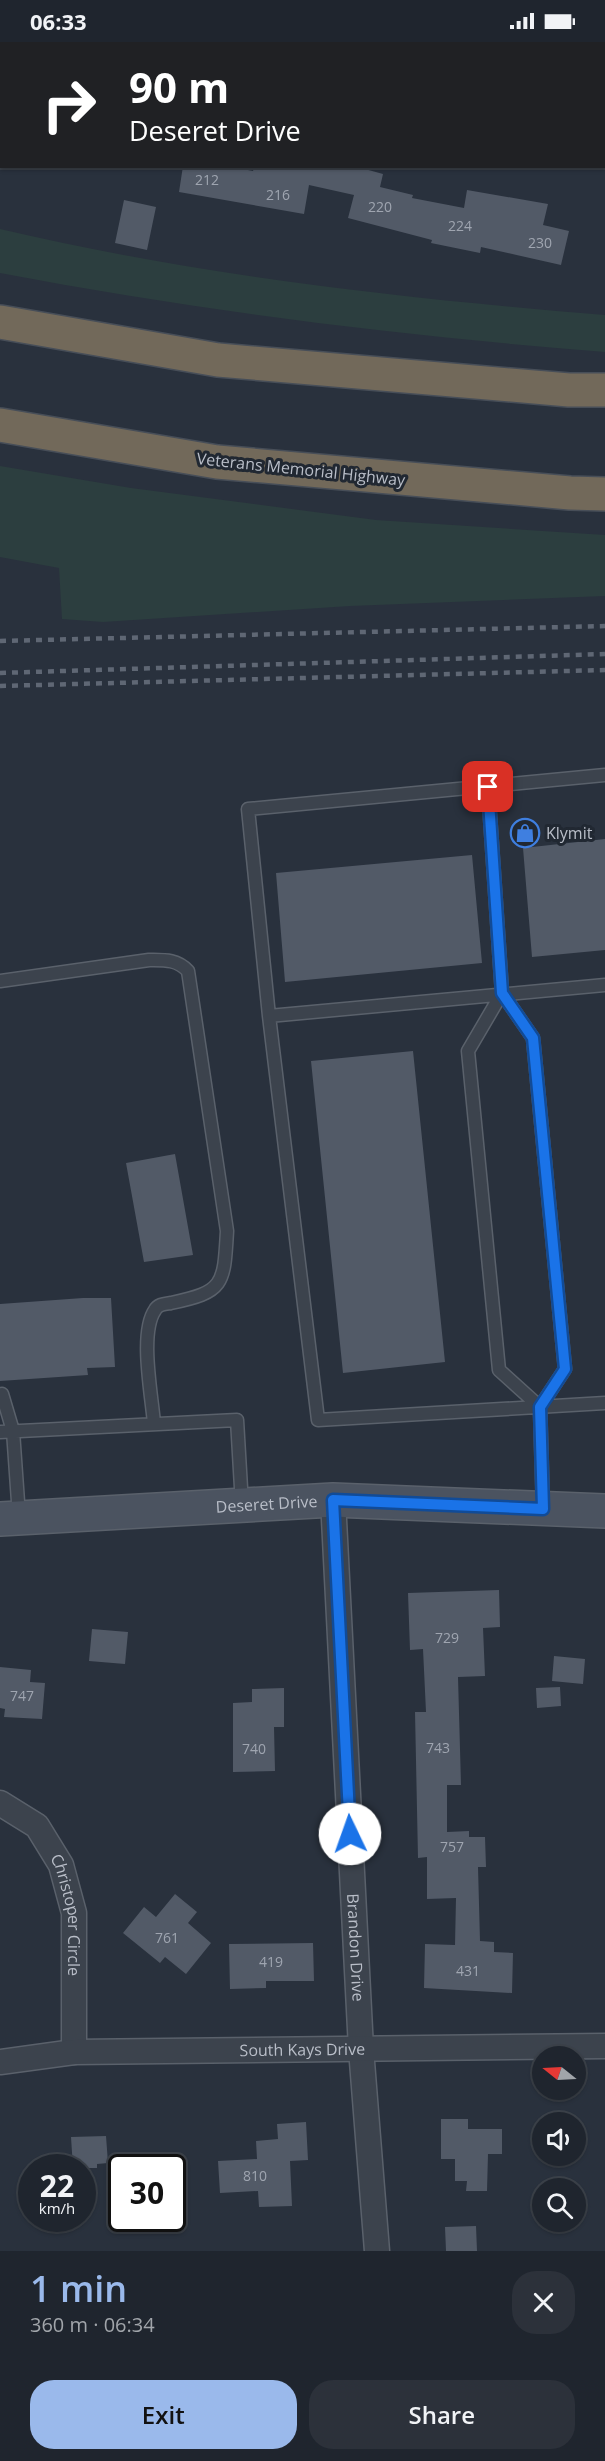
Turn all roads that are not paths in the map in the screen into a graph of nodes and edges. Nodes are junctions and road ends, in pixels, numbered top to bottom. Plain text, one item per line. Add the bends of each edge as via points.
1 (0, 322) edge
2 (605, 390) edge
3 (0, 425) edge
4 (605, 494) edge
5 (605, 776) edge
6 (488, 787) junction
7 (0, 981) edge
8 (605, 986) edge
9 (502, 993) junction
10 (269, 1016) junction
11 (2, 1394) dead end
12 (605, 1403) edge
13 (540, 1407) junction
14 (154, 1424) junction
15 (13, 1431) junction
16 (0, 1432) edge
17 (333, 1500) junction
18 (242, 1505) junction
19 (543, 1509) junction
20 (605, 1511) edge
21 (10, 1518) edge
22 (0, 1803) edge
23 (605, 2046) edge
24 (361, 2049) junction
25 (74, 2052) junction
26 (0, 2062) edge
27 (377, 2251) edge

1 - 2 highway via 218,360
3 - 4 highway, Veterans Memorial Highway via 217,462
5 - 6 lane
6 - 9 lane
6 - 10 lane via 248,809
7 - 14 lane via 149,960 169,960 188,971 226,1231 225,1259 212,1292 154,1310 147,1335
8 - 9 lane
9 - 10 lane
9 - 13 lane via 533,1038 564,1358 565,1369
9 - 13 lane via 468,1051 499,1370
10 - 13 lane via 318,1420
11 - 15 lane
12 - 13 lane
13 - 19 lane
14 - 15 lane
14 - 18 lane via 237,1420
15 - 16 lane
15 - 21 lane
17 - 18 street, Deseret Drive
17 - 19 street, Deseret Drive
17 - 24 street, Brandon Drive
18 - 21 street, Deseret Drive
19 - 20 street, Deseret Drive
22 - 25 street, Christoper Circle via 38,1826 61,1865 74,1913
23 - 24 street, South Kays Drive
24 - 25 street, South Kays Drive
24 - 27 street, Brandon Drive
25 - 26 street, South Kays Drive

